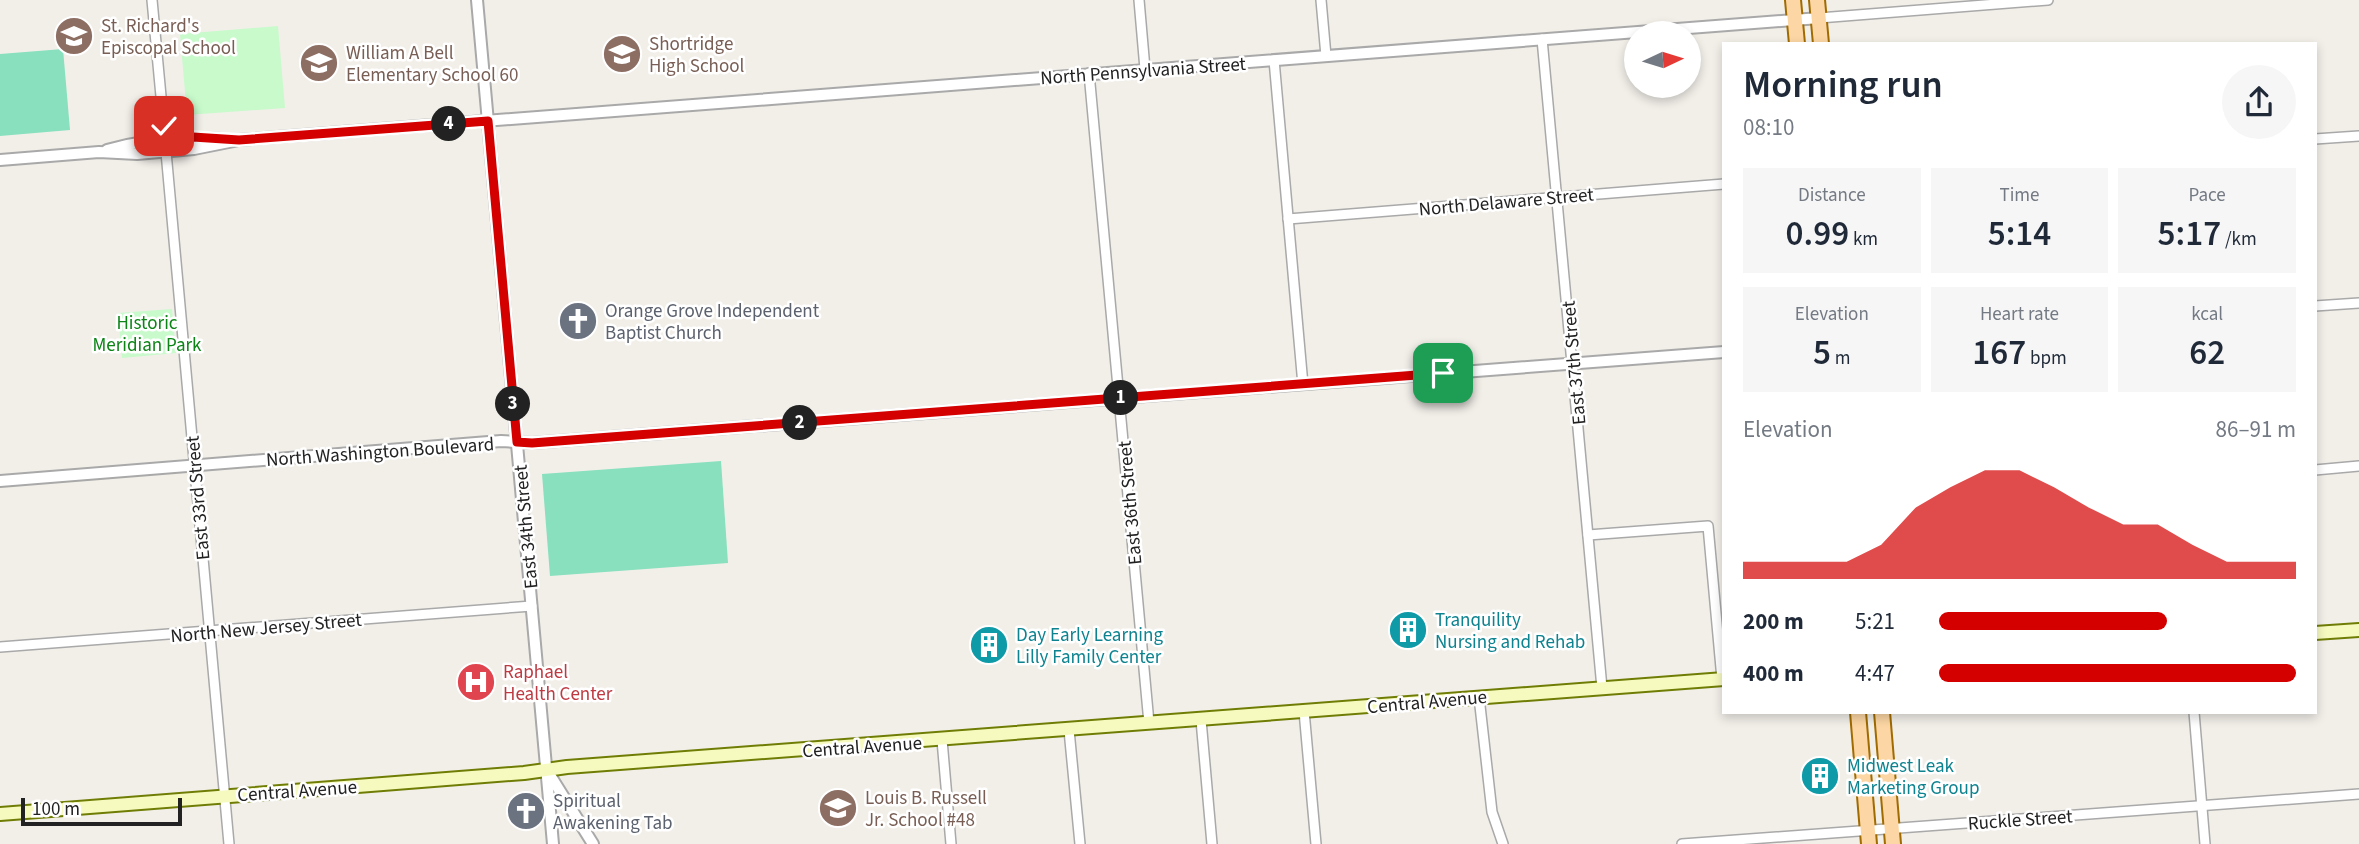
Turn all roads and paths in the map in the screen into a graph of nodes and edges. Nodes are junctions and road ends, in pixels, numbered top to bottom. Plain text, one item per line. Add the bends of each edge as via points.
1 (152, 0) edge
2 (477, 0) edge
3 (1139, 0) edge
4 (1321, 0) edge
5 (1793, 0) edge
6 (1818, 0) edge
7 (2048, 0) edge
8 (1981, 3) edge
9 (1819, 18) junction
10 (1795, 19) junction
11 (1542, 39) junction
12 (1797, 42) edge
13 (1821, 42) edge
14 (1326, 56) junction
15 (1273, 60) junction
16 (1145, 69) junction
17 (1090, 74) junction
18 (488, 121) junction
19 (2359, 136) edge
20 (165, 139) junction
21 (2317, 139) edge
22 (239, 140) junction
23 (99, 152) junction
24 (166, 152) junction
25 (0, 160) edge
26 (1722, 184) edge
27 (1557, 197) junction
28 (1288, 219) junction
29 (2359, 303) edge
30 (2317, 306) edge
31 (1722, 352) edge
32 (1573, 363) junction
33 (1303, 385) junction
34 (1119, 398) junction
35 (517, 442) junction
36 (194, 465) junction
37 (2359, 467) edge
38 (2317, 470) edge
39 (0, 481) edge
40 (1588, 535) junction
41 (532, 606) junction
42 (2359, 629) edge
43 (209, 632) junction
44 (2317, 633) edge
45 (0, 647) edge
46 (1722, 669) edge
47 (1722, 679) edge
48 (1602, 688) junction
49 (1479, 697) junction
50 (1304, 711) junction
51 (1858, 714) edge
52 (1882, 714) edge
53 (2194, 714) edge
54 (1201, 720) junction
55 (1149, 723) junction
56 (1069, 730) junction
57 (942, 740) junction
58 (546, 770) junction
59 (2359, 794) edge
60 (224, 796) junction
61 (2202, 806) junction
62 (0, 814) edge
63 (1869, 837) edge
64 (1893, 837) edge
65 (229, 844) edge
66 (553, 844) edge
67 (593, 844) edge
68 (951, 844) edge
69 (1080, 844) edge
70 (1212, 844) edge
71 (1316, 844) edge
72 (1503, 844) edge
73 (1682, 844) edge
74 (2205, 844) edge

1 - 20 street
2 - 18 street, East 34th Street
3 - 16 street
4 - 14 street
5 - 10 main road
6 - 9 main road
7 - 8 street, North Pennsylvania Street
8 - 9 street, North Pennsylvania Street
9 - 10 street, North Pennsylvania Street
9 - 13 main road
10 - 11 street, North Pennsylvania Street
10 - 12 main road
11 - 14 street, North Pennsylvania Street
11 - 27 street, East 37th Street
14 - 15 street, North Pennsylvania Street
15 - 16 street, North Pennsylvania Street
15 - 28 street
16 - 17 street, North Pennsylvania Street
17 - 18 street, North Pennsylvania Street
17 - 34 street, East 36th Street
18 - 22 street, North Pennsylvania Street
18 - 35 street, East 34th Street
19 - 21 street
20 - 22 street, North Pennsylvania Street
20 - 23 street, North Pennsylvania Street
22 - 24 street, North Pennsylvania Street
23 - 24 street, North Pennsylvania Street
23 - 25 street, North Pennsylvania Street
24 - 36 street, East 33rd Street
26 - 27 street, North Delaware Street
27 - 28 street, North Delaware Street
27 - 32 street, East 37th Street
28 - 33 street
29 - 30 street
31 - 32 street, North Washington Boulevard
32 - 33 street, North Washington Boulevard
32 - 40 street, East 37th Street
33 - 34 street, North Washington Boulevard
34 - 35 street, North Washington Boulevard
34 - 55 street, East 36th Street
35 - 36 street, North Washington Boulevard
35 - 41 street, East 34th Street
36 - 39 street, North Washington Boulevard
36 - 43 street, East 33rd Street
37 - 38 street
40 - 46 street via 1707,526
40 - 48 street, East 37th Street
41 - 43 street, North New Jersey Street
41 - 58 street, East 34th Street
42 - 44 main road
43 - 45 street, North New Jersey Street
43 - 60 street, East 33rd Street
47 - 48 main road, Central Avenue
48 - 49 main road, Central Avenue
49 - 50 main road, Central Avenue
49 - 72 street via 1492,812
50 - 54 main road, Central Avenue
50 - 71 street
51 - 63 main road
52 - 64 main road
53 - 61 street
54 - 55 main road, Central Avenue
54 - 70 street
55 - 56 main road, Central Avenue
56 - 57 main road, Central Avenue
56 - 69 street
57 - 58 main road, Central Avenue
57 - 68 street
58 - 60 main road, Central Avenue
58 - 66 street, East 34th Street
58 - 67 street
59 - 61 street, Ruckle Street
60 - 62 main road, Central Avenue
60 - 65 street, East 33rd Street
61 - 64 street, Ruckle Street
61 - 74 street
63 - 64 street, Ruckle Street
63 - 73 street, Ruckle Street

